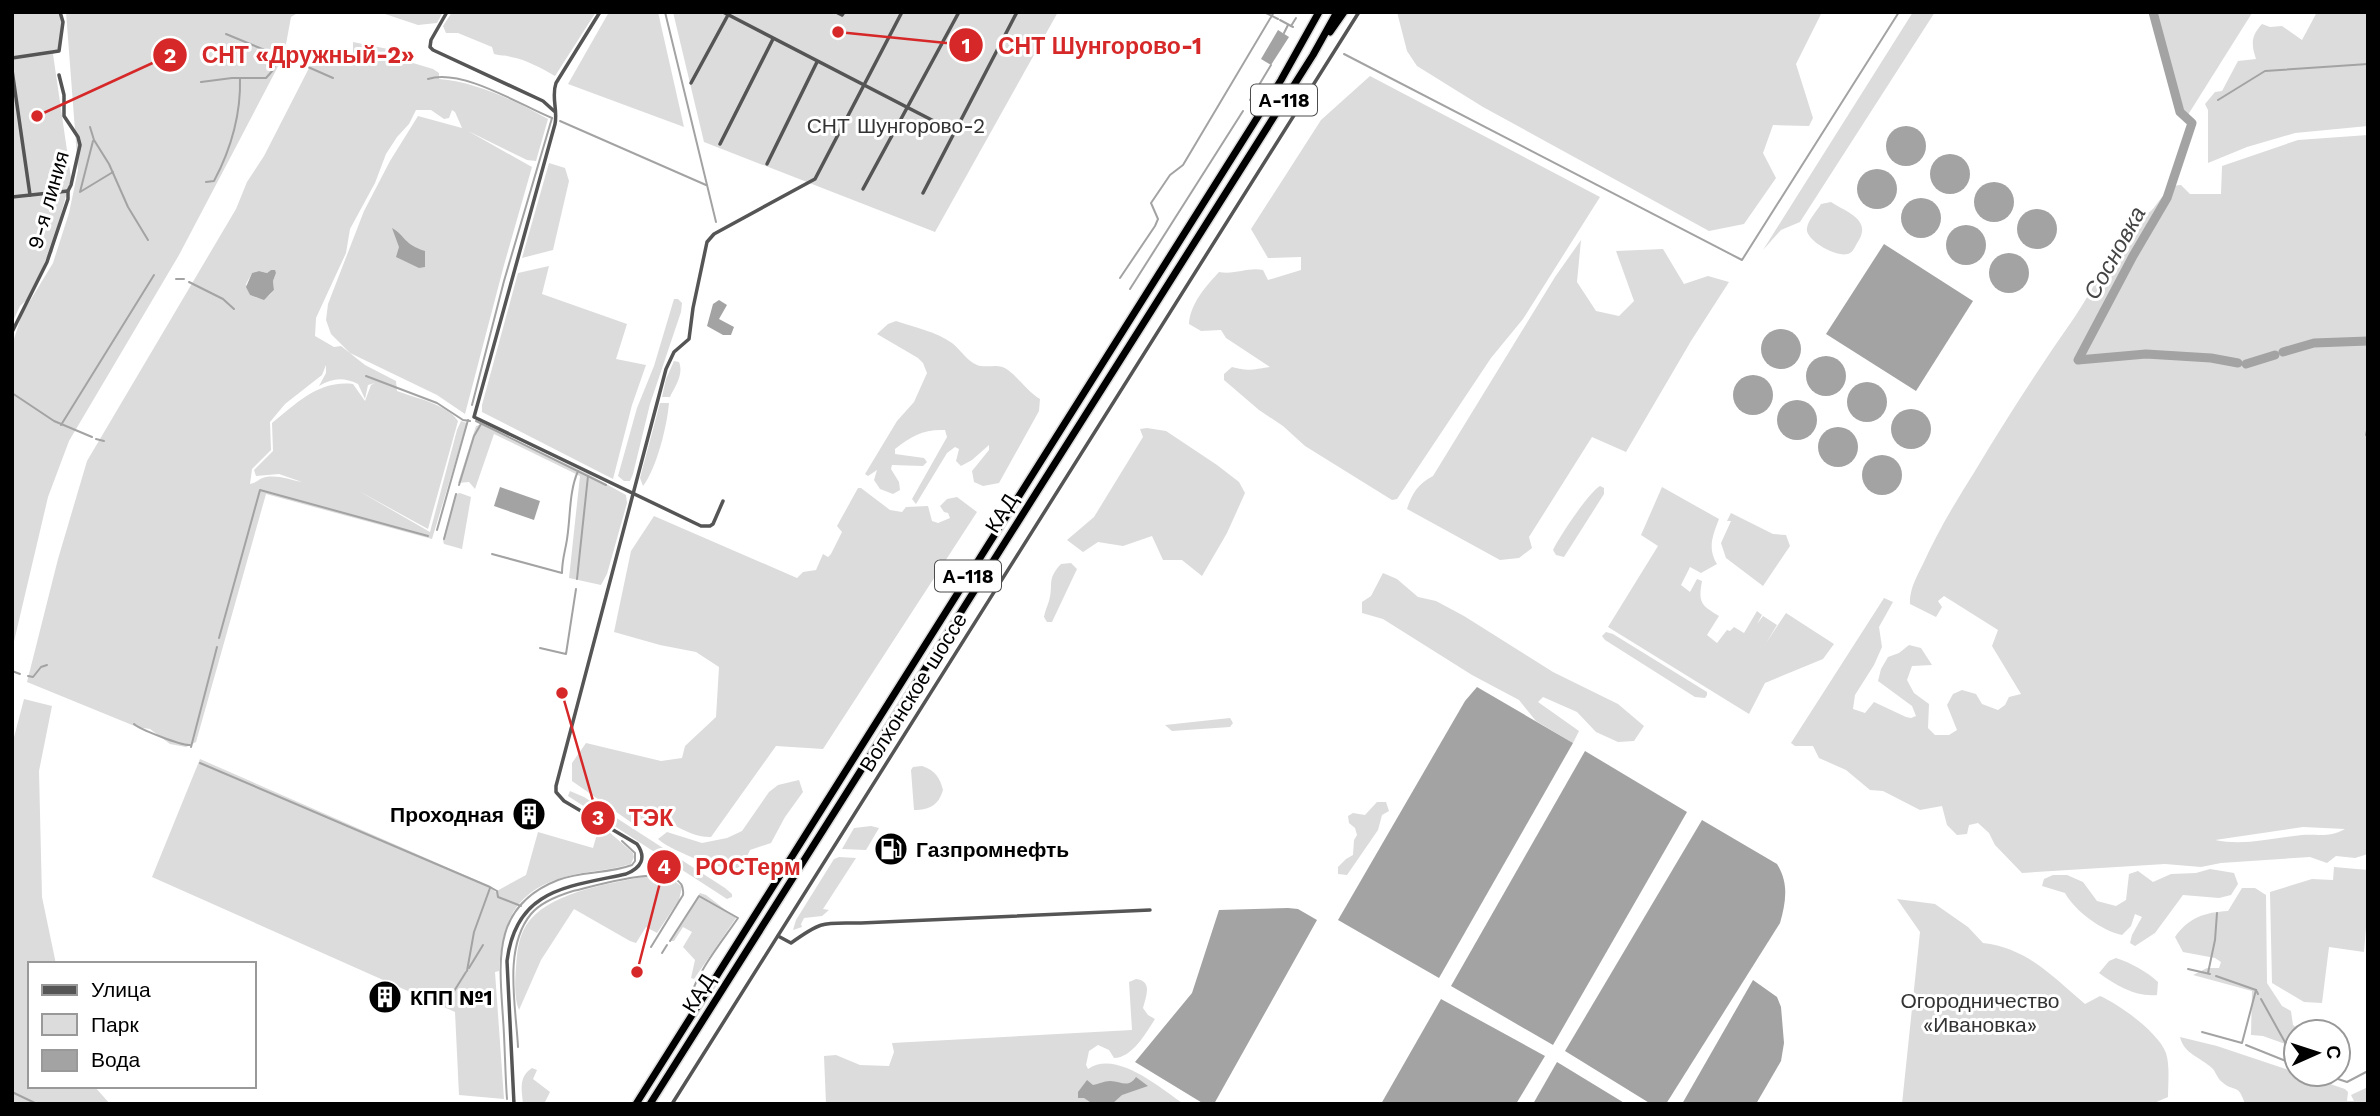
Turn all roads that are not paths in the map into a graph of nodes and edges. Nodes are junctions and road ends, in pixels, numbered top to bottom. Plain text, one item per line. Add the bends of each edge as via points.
1 (60, 12) edge
2 (447, 12) edge
3 (600, 12) edge
4 (723, 12) edge
5 (836, 12) edge
6 (902, 12) edge
7 (959, 12) edge
8 (1017, 12) edge
9 (1319, 12) edge
10 (1336, 12) edge
11 (1344, 12) edge
12 (1359, 12) edge
13 (843, 14) edge
14 (728, 15) junction
15 (773, 39) junction
16 (1313, 55) junction
17 (12, 58) edge
18 (817, 62) junction
19 (12, 71) edge
20 (59, 75) dead end
21 (691, 83) dead end
22 (863, 86) junction
23 (908, 108) junction
24 (556, 112) junction
25 (955, 132) junction
26 (720, 144) dead end
27 (767, 164) dead end
28 (863, 189) dead end
29 (68, 191) junction
30 (923, 193) dead end
31 (30, 195) junction
32 (12, 197) edge
33 (12, 332) edge
34 (633, 492) junction
35 (723, 501) dead end
36 (1150, 910) dead end
37 (778, 936) junction
38 (514, 1104) edge
39 (636, 1104) edge
40 (650, 1104) edge
41 (672, 1104) edge

1 - 17 street via 59,51
2 - 24 street via 429,45 433,50 543,101
3 - 24 street via 556,83
4 - 14 street
5 - 13 street
6 - 22 street
7 - 23 street
8 - 25 street
9 - 39 highway, КАД / А-118 via 1268,101
10 - 16 highway, КАД / А-118
11 - 16 highway
12 - 37 street, Волхонское шоссе
14 - 15 street
14 - 21 street
15 - 18 street
15 - 26 street
16 - 40 highway, КАД / А-118
18 - 22 street
18 - 27 street
19 - 31 street
20 - 29 street, 9-я линия via 64,116 80,145
22 - 23 street
22 - 34 street via 815,179 713,234 707,242 689,340 670,357
23 - 25 street
23 - 28 street
24 - 34 street via 474,417
25 - 30 street
29 - 31 street
29 - 33 street, 9-я линия via 52,249
31 - 32 street
34 - 35 street via 706,527 713,524
34 - 38 street via 555,786 564,802 637,844 642,861 635,870 544,896 516,927 507,961
36 - 37 street via 826,922 791,943
37 - 41 street, Волхонское шоссе

